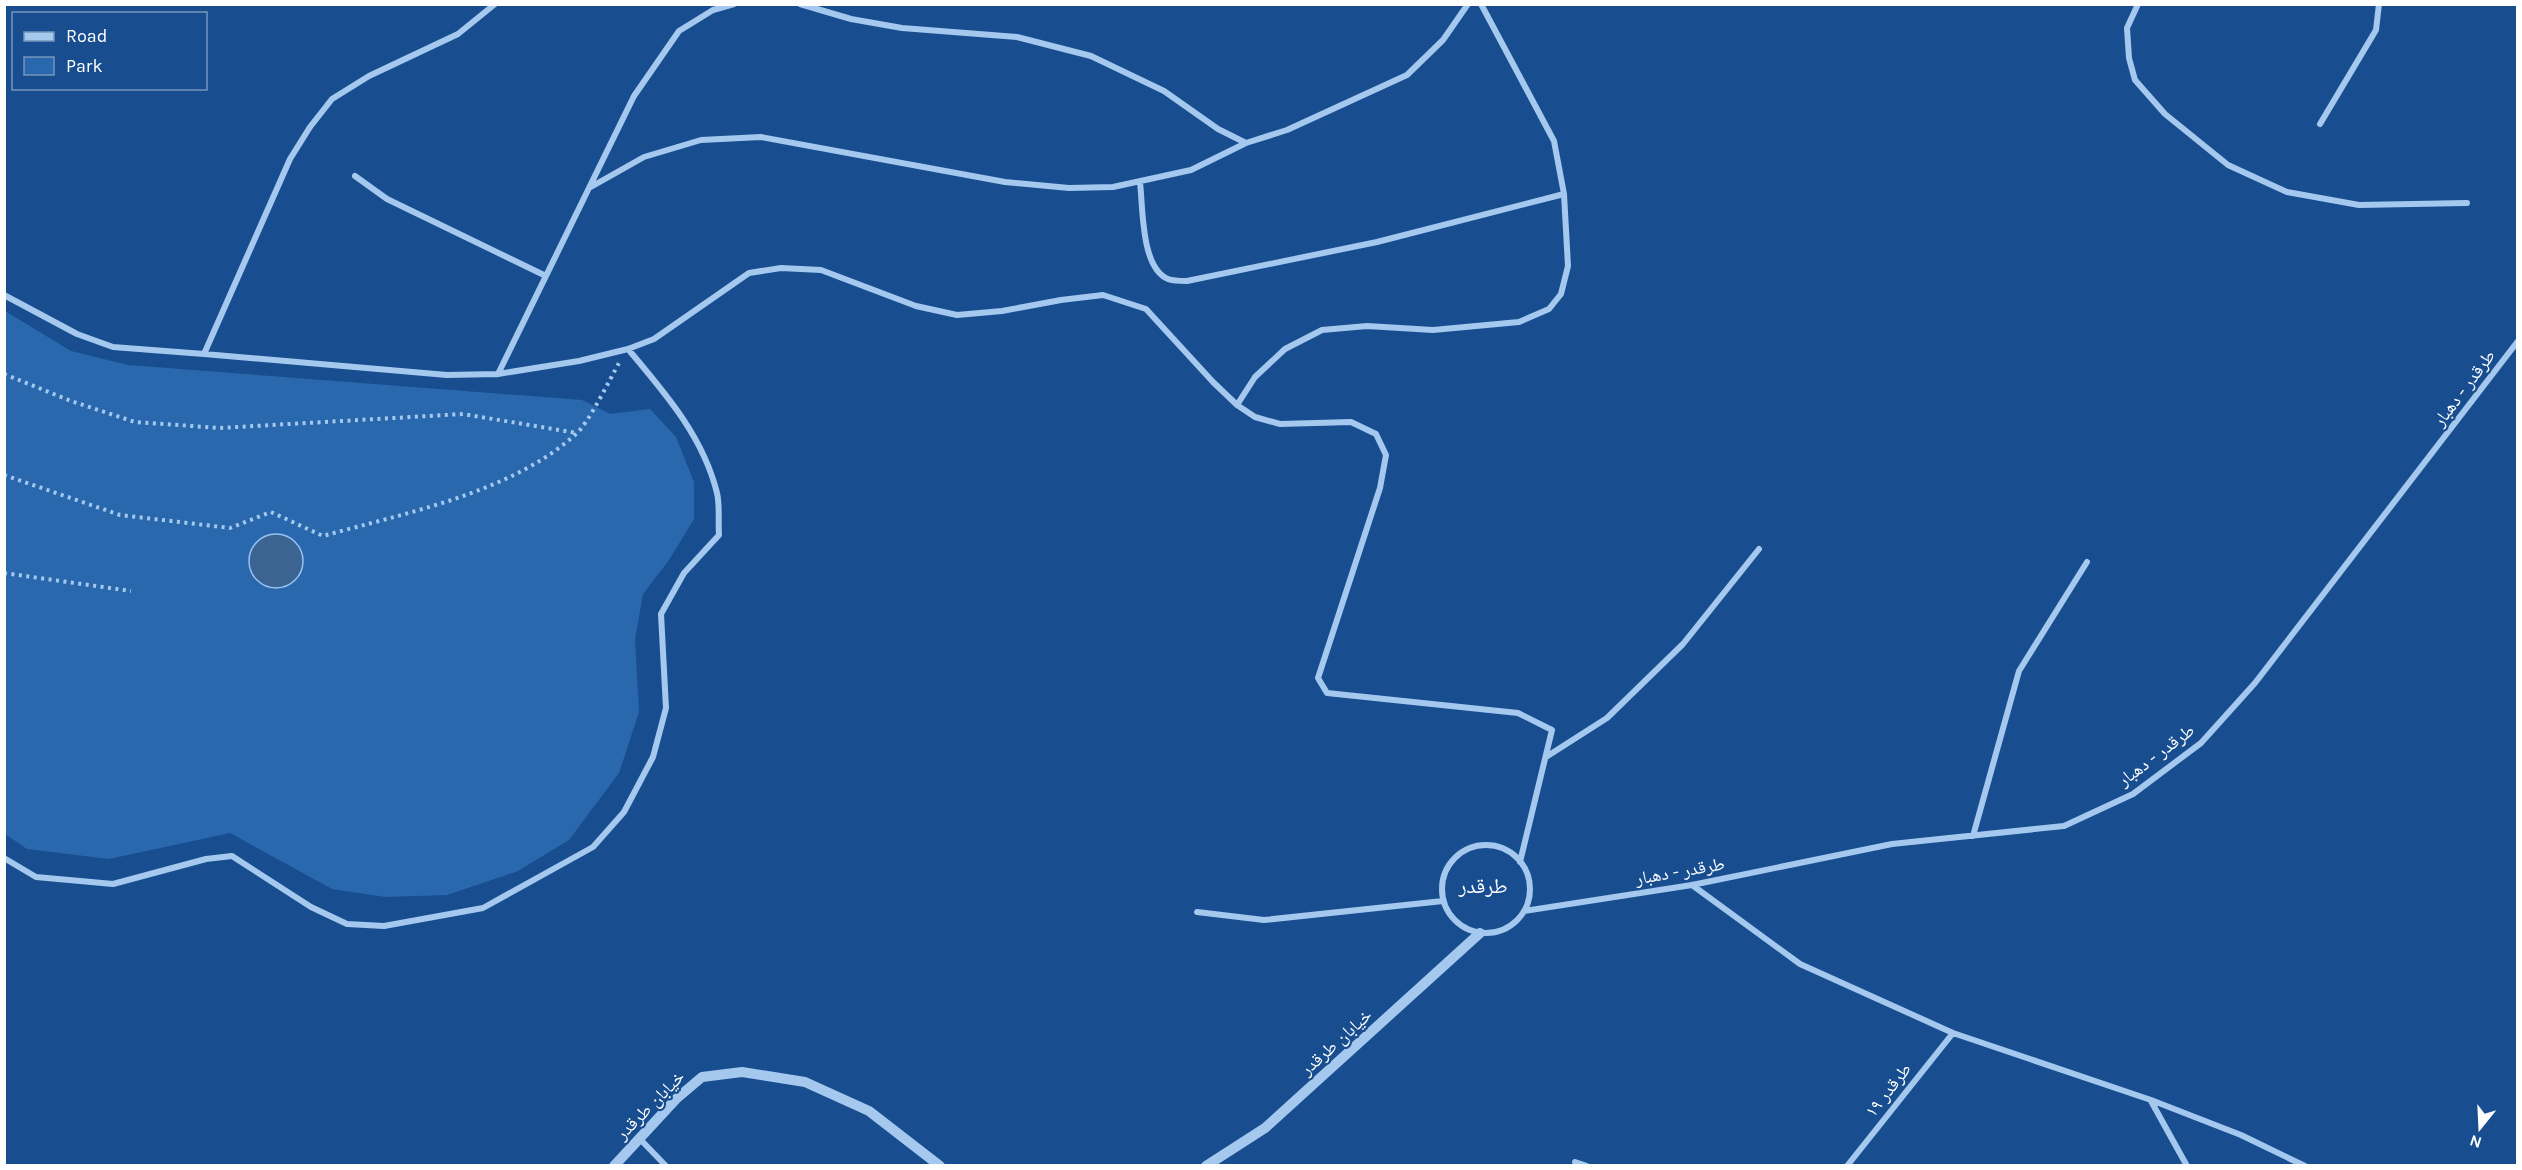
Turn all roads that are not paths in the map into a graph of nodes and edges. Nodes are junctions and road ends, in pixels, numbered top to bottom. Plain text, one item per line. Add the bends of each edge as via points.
1 (495, 4) edge
2 (734, 4) edge
3 (800, 4) edge
4 (1468, 4) edge
5 (1481, 4) edge
6 (2138, 4) edge
7 (2379, 4) edge
8 (2320, 124) dead end
9 (1246, 143) junction
10 (355, 176) dead end
11 (1140, 182) junction
12 (589, 188) junction
13 (1564, 194) junction
14 (2467, 203) dead end
15 (546, 276) junction
16 (4, 295) edge
17 (2517, 341) edge
18 (628, 349) junction
19 (204, 354) junction
20 (498, 374) junction
21 (1237, 405) junction
22 (1759, 549) dead end
23 (2087, 562) dead end
24 (1546, 757) junction
25 (1973, 836) junction
26 (4, 858) edge
27 (1520, 861) junction
28 (1692, 885) junction
29 (1443, 901) junction
30 (1524, 910) junction
31 (1197, 912) dead end
32 (1480, 933) junction
33 (1953, 1032) junction
34 (2151, 1100) junction
35 (639, 1138) junction
36 (1575, 1162) dead end
37 (614, 1166) edge
38 (666, 1166) edge
39 (940, 1166) edge
40 (1206, 1166) edge
41 (1587, 1166) edge
42 (1848, 1166) edge
43 (2187, 1166) edge
44 (2305, 1166) edge

1 - 19 street via 458,34 369,76 332,99 290,159
2 - 12 street via 713,10 679,31 634,96
3 - 9 street via 851,19 902,28 1017,37 1091,56 1164,91 1218,129
4 - 9 street via 1443,40 1407,75 1287,130
5 - 13 street via 1554,141
6 - 14 street via 2127,28 2135,80 2165,114 2228,165 2287,192 2359,205
7 - 8 street via 2376,30
9 - 11 street via 1191,170
10 - 15 street via 387,199
11 - 12 street via 1069,188 1005,182 760,137 701,140 644,157
11 - 13 street via 1147,248 1153,267 1167,278 1187,281 1377,242
12 - 15 street
13 - 21 street via 1568,266 1561,294 1549,309 1519,322 1480,327 1433,330 1367,326 1322,330 1285,349 1256,377
15 - 20 street
16 - 19 street via 113,347
17 - 25 street, طرقدر - دهبار via 2255,683 2201,743 2133,794 2064,826
18 - 20 street
18 - 21 street via 654,339 749,273 781,268 821,270 916,306 957,315 1103,295 1146,309
18 - 26 street via 675,405 702,450 718,495 719,535 684,573 661,615 666,708 653,757 624,812 593,847 483,908 384,926 346,924 311,907 232,856 113,884 36,877
19 - 20 street via 447,375
21 - 24 street via 1255,417 1280,424 1351,422 1376,434 1386,455 1380,489 1318,678 1327,693 1518,713 1552,730
22 - 24 street via 1683,644 1607,718
23 - 25 street via 2019,671
24 - 27 street
25 - 28 street, طرقدر - دهبار via 1892,844
27 - 29 street via 1507,850 1491,845 1473,846 1458,854 1447,867
27 - 30 street via 1528,877 1530,894
28 - 30 street, طرقدر - دهبار
28 - 33 street via 1800,964
29 - 31 street via 1264,920
29 - 32 street via 1457,922
30 - 32 street via 1513,924
32 - 40 street, خیابان طرقدر via 1265,1128
33 - 34 street
33 - 42 street, طرقدر ۱۹
34 - 43 street
34 - 44 street via 2241,1135
35 - 37 street, خیابان طرقدر
35 - 38 street
35 - 39 street, خیابان طرقدر via 702,1077 742,1072 805,1082 869,1111
36 - 41 street

